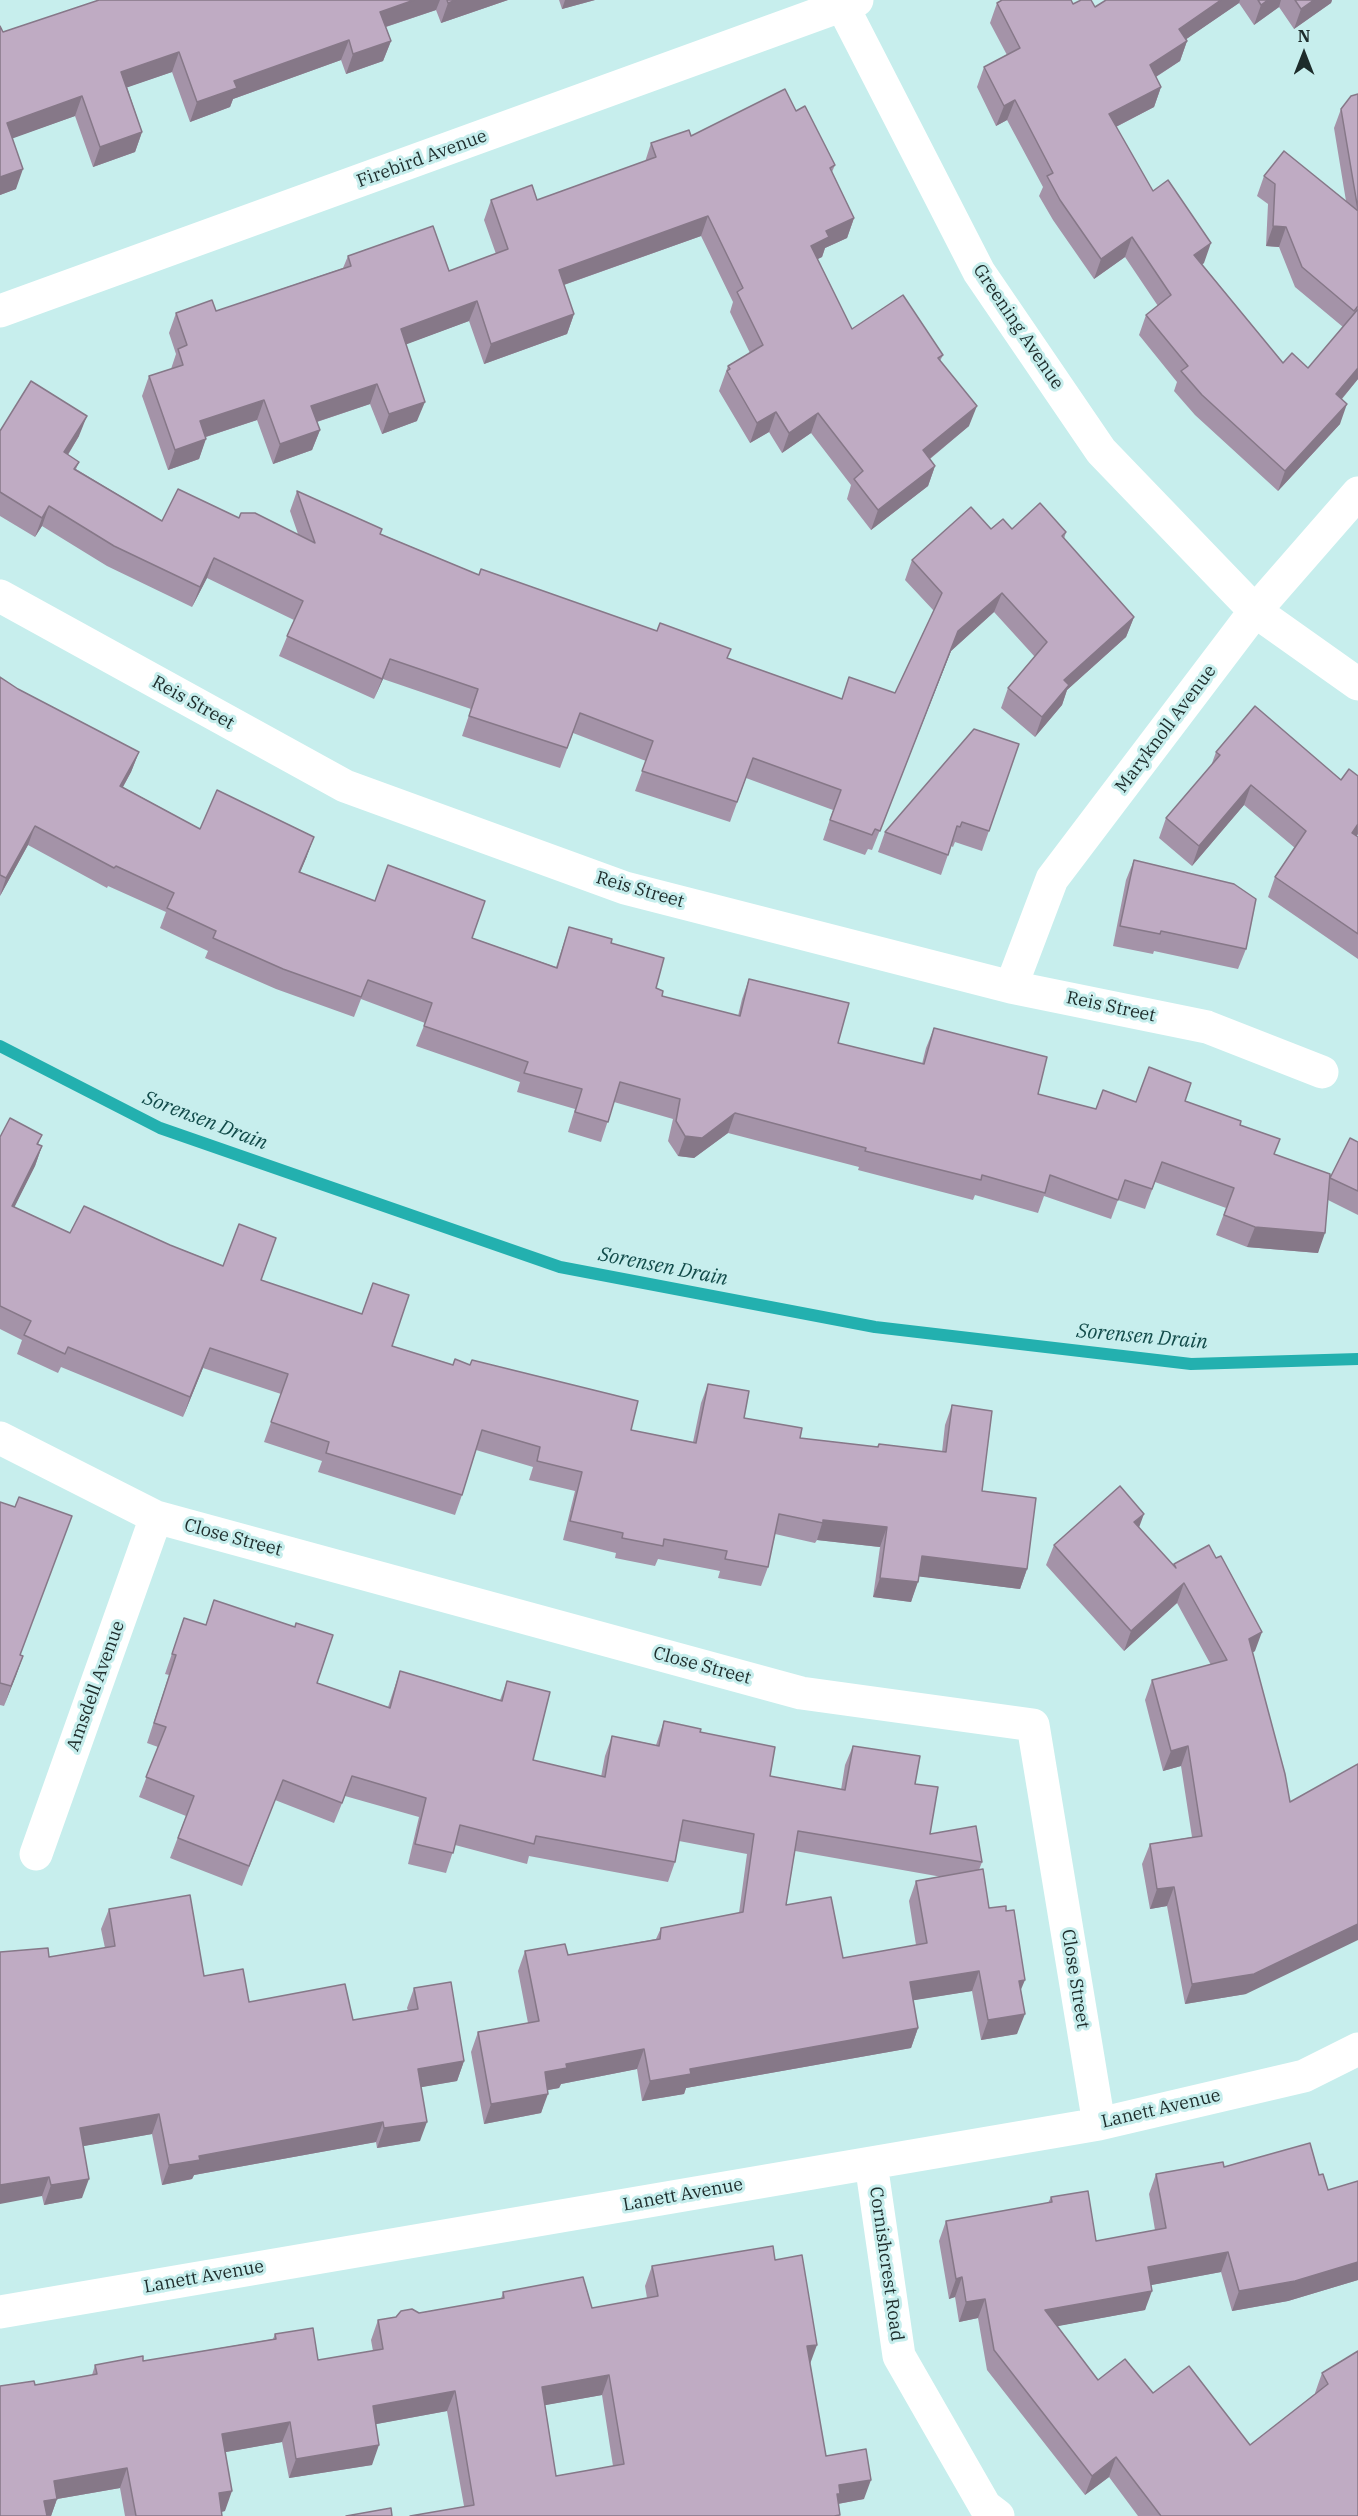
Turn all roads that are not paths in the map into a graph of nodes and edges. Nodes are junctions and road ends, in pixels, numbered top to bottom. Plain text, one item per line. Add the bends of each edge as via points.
1 (847, 2) edge
2 (0, 311) edge
3 (1358, 493) edge
4 (0, 596) edge
5 (1255, 611) junction
6 (1358, 684) edge
7 (1011, 987) junction
8 (1322, 1072) dead end
9 (0, 1438) edge
10 (156, 1517) junction
11 (36, 1854) dead end
12 (1358, 2049) edge
13 (1099, 2124) junction
14 (872, 2163) junction
15 (0, 2312) edge
16 (986, 2512) edge

1 - 2 street, Firebird Avenue
1 - 5 street, Greening Avenue via 980,272 1095,441
3 - 5 street, Maryknoll Avenue
4 - 7 street, Reis Street via 345,786 626,888
5 - 6 street, Greening Avenue
5 - 7 street, Maryknoll Avenue via 1052,879
7 - 8 street, Reis Street via 1207,1027
9 - 10 street, Close Street
10 - 11 street, Amsdell Avenue
10 - 13 street, Close Street via 801,1693 1033,1725
12 - 13 street, Lanett Avenue via 1304,2076
13 - 14 street, Lanett Avenue
14 - 15 street, Lanett Avenue
14 - 16 street, Cornishcrest Road via 899,2356

